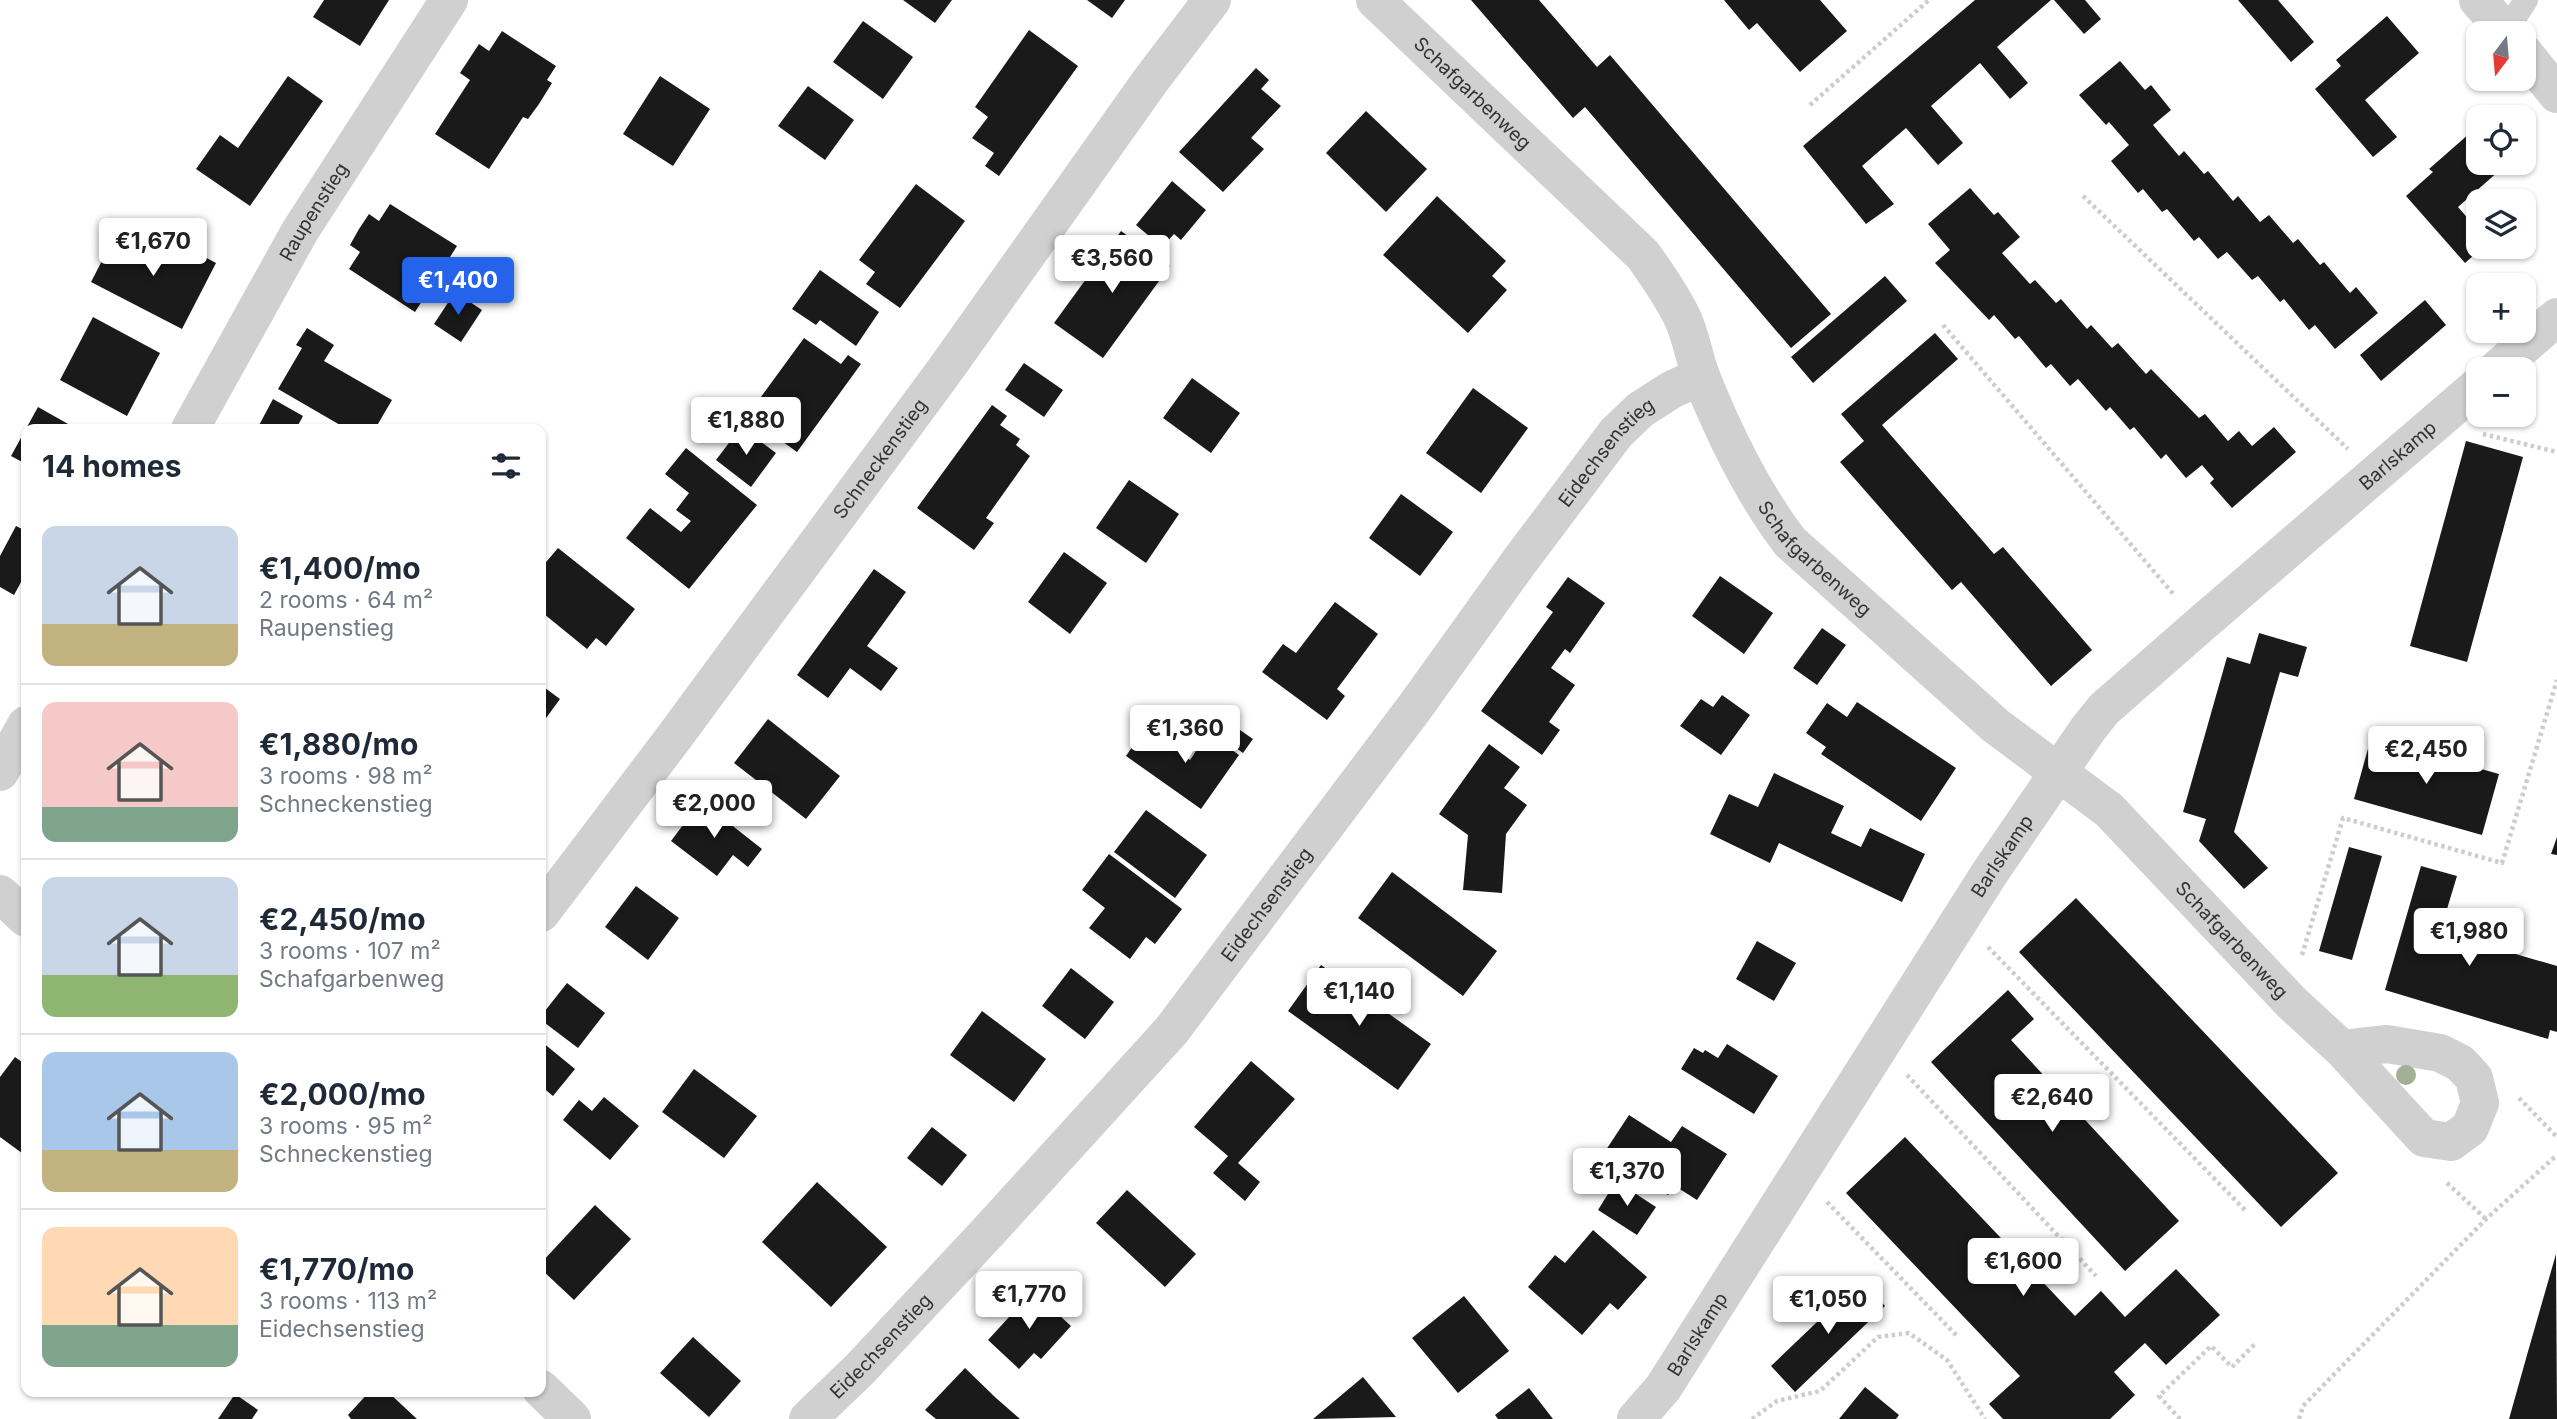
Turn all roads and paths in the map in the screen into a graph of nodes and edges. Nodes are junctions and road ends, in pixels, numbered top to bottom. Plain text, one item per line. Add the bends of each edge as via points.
1 (449, 0) edge
2 (1212, 0) edge
3 (1375, 0) edge
4 (1929, 0) edge
5 (2536, 64) edge
6 (2557, 94) edge
7 (1810, 105) dead end
8 (2083, 196) dead end
9 (2557, 317) edge
10 (1943, 325) dead end
11 (2511, 357) edge
12 (1701, 376) junction
13 (2466, 396) edge
14 (193, 424) edge
15 (2478, 432) dead end
16 (2351, 452) dead end
17 (2557, 453) edge
18 (2178, 599) dead end
19 (2557, 680) edge
20 (21, 733) edge
21 (0, 772) edge
22 (2058, 772) junction
23 (0, 894) edge
24 (546, 906) edge
25 (21, 913) edge
26 (1987, 946) dead end
27 (2302, 958) dead end
28 (2342, 1049) dead end
29 (1906, 1074) dead end
30 (2518, 1098) dead end
31 (2557, 1137) edge
32 (2557, 1155) edge
33 (2440, 1175) dead end
34 (1824, 1199) dead end
35 (2245, 1210) dead end
36 (2486, 1219) junction
37 (2096, 1276) dead end
38 (1958, 1337) dead end
39 (2256, 1343) dead end
40 (546, 1394) edge
41 (572, 1419) edge
42 (808, 1419) edge
43 (1636, 1419) edge
44 (1752, 1419) edge
45 (1985, 1419) edge
46 (2179, 1419) edge
47 (2299, 1419) edge

1 - 14 street, Raupenstieg via 300,231
2 - 24 street, Schneckenstieg via 945,370
3 - 12 street, Schafgarbenweg via 1643,255 1684,321
4 - 7 path
5 - 6 street
8 - 16 path
9 - 11 street
10 - 18 path
12 - 22 street, Schafgarbenweg via 1744,472 1790,542 1996,726
12 - 42 street, Eidechsenstieg via 1640,410 1616,433 1171,1031 860,1369
13 - 22 street, Barlskamp via 2104,709
15 - 17 path
19 - 27 path via 2502,863 2343,818
20 - 21 street
22 - 28 street, Schafgarbenweg via 2109,810
22 - 43 street, Barlskamp via 1662,1388
23 - 25 street
26 - 35 path
29 - 37 path
30 - 31 path
32 - 36 path
33 - 36 path
34 - 38 path
36 - 47 path via 2302,1406
39 - 46 path via 2232,1367 2211,1346 2159,1396
40 - 41 street
44 - 45 path via 1777,1401 1820,1391 1878,1337 1909,1333 1947,1360

